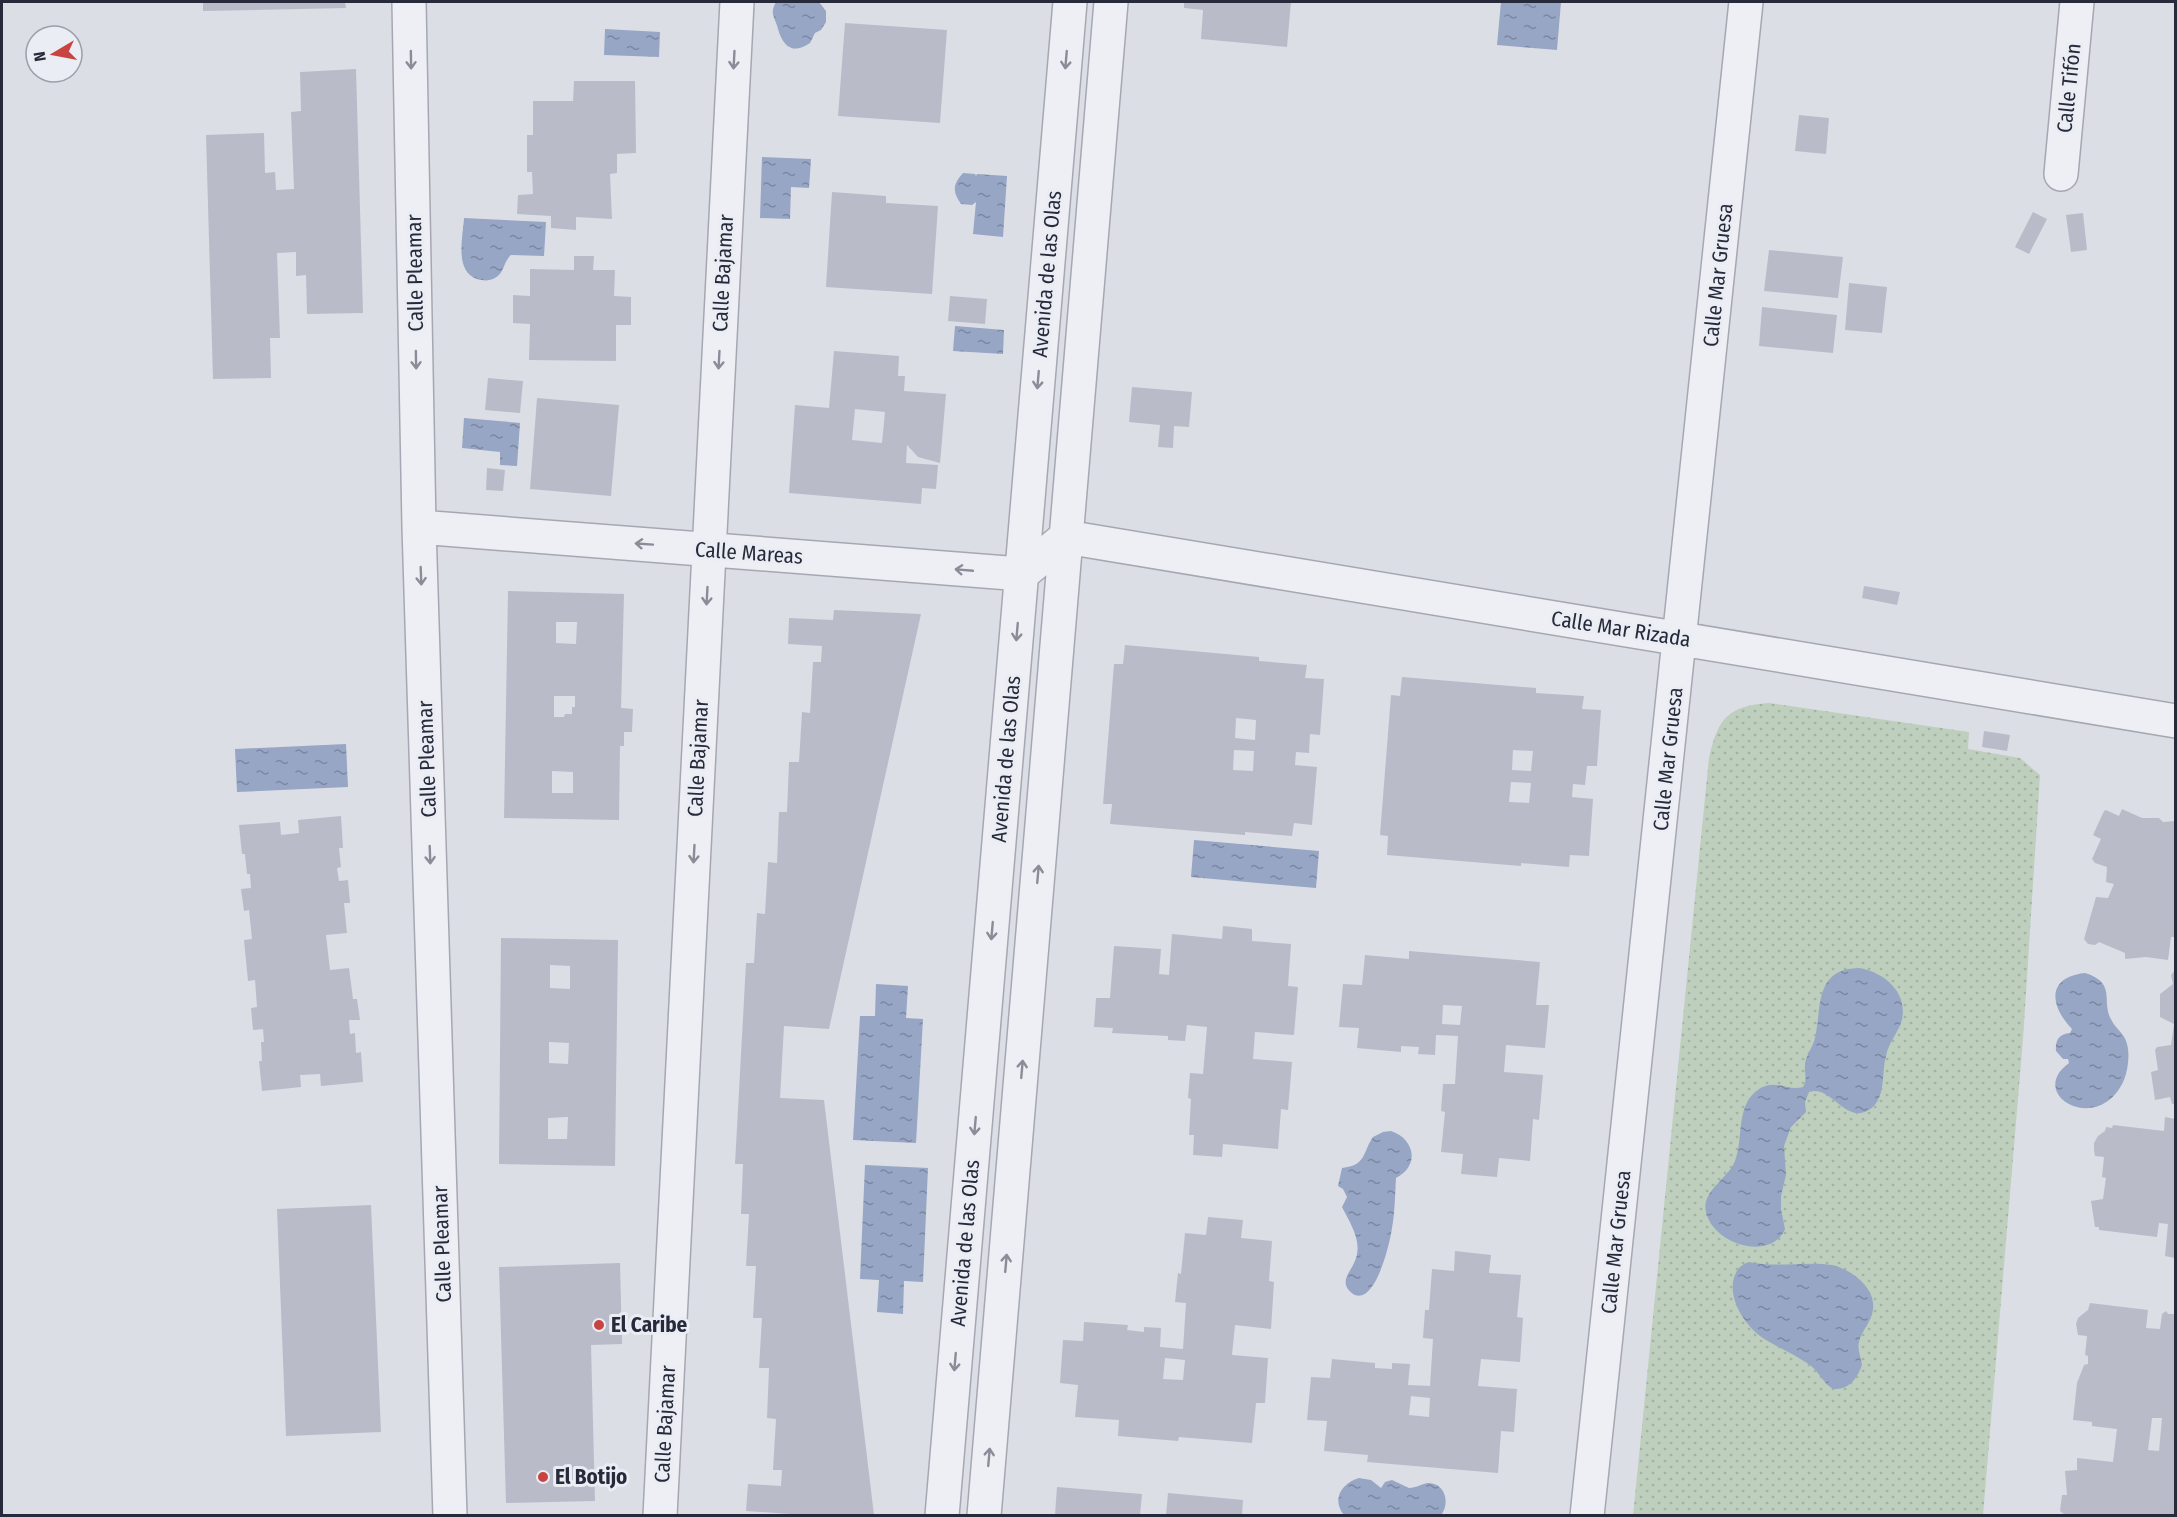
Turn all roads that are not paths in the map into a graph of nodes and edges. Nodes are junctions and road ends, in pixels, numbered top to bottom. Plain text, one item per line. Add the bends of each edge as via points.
1 (409, 2) edge
2 (737, 2) edge
3 (1070, 2) edge
4 (1111, 2) edge
5 (1746, 2) edge
6 (2077, 2) edge
7 (2061, 174) dead end
8 (419, 527) junction
9 (1066, 537) junction
10 (709, 549) junction
11 (1022, 574) junction
12 (1681, 639) junction
13 (2175, 721) edge
14 (450, 1515) edge
15 (660, 1515) edge
16 (942, 1515) edge
17 (984, 1515) edge
18 (1587, 1515) edge

1 -> 8 street, Calle Pleamar
2 -> 10 street, Calle Bajamar
3 -> 11 street, Avenida de las Olas
4 - 9 street, Avenida de las Olas
5 - 12 street, Calle Mar Gruesa
6 - 7 street, Calle Tifón
10 -> 8 street, Calle Mareas
8 -> 14 street, Calle Pleamar
9 - 11 street
9 - 12 street, Calle Mar Rizada
17 -> 9 street, Avenida de las Olas
11 -> 10 street, Calle Mareas
10 -> 15 street, Calle Bajamar
11 -> 16 street, Avenida de las Olas
12 - 13 street, Calle Mar Rizada
12 - 18 street, Calle Mar Gruesa

